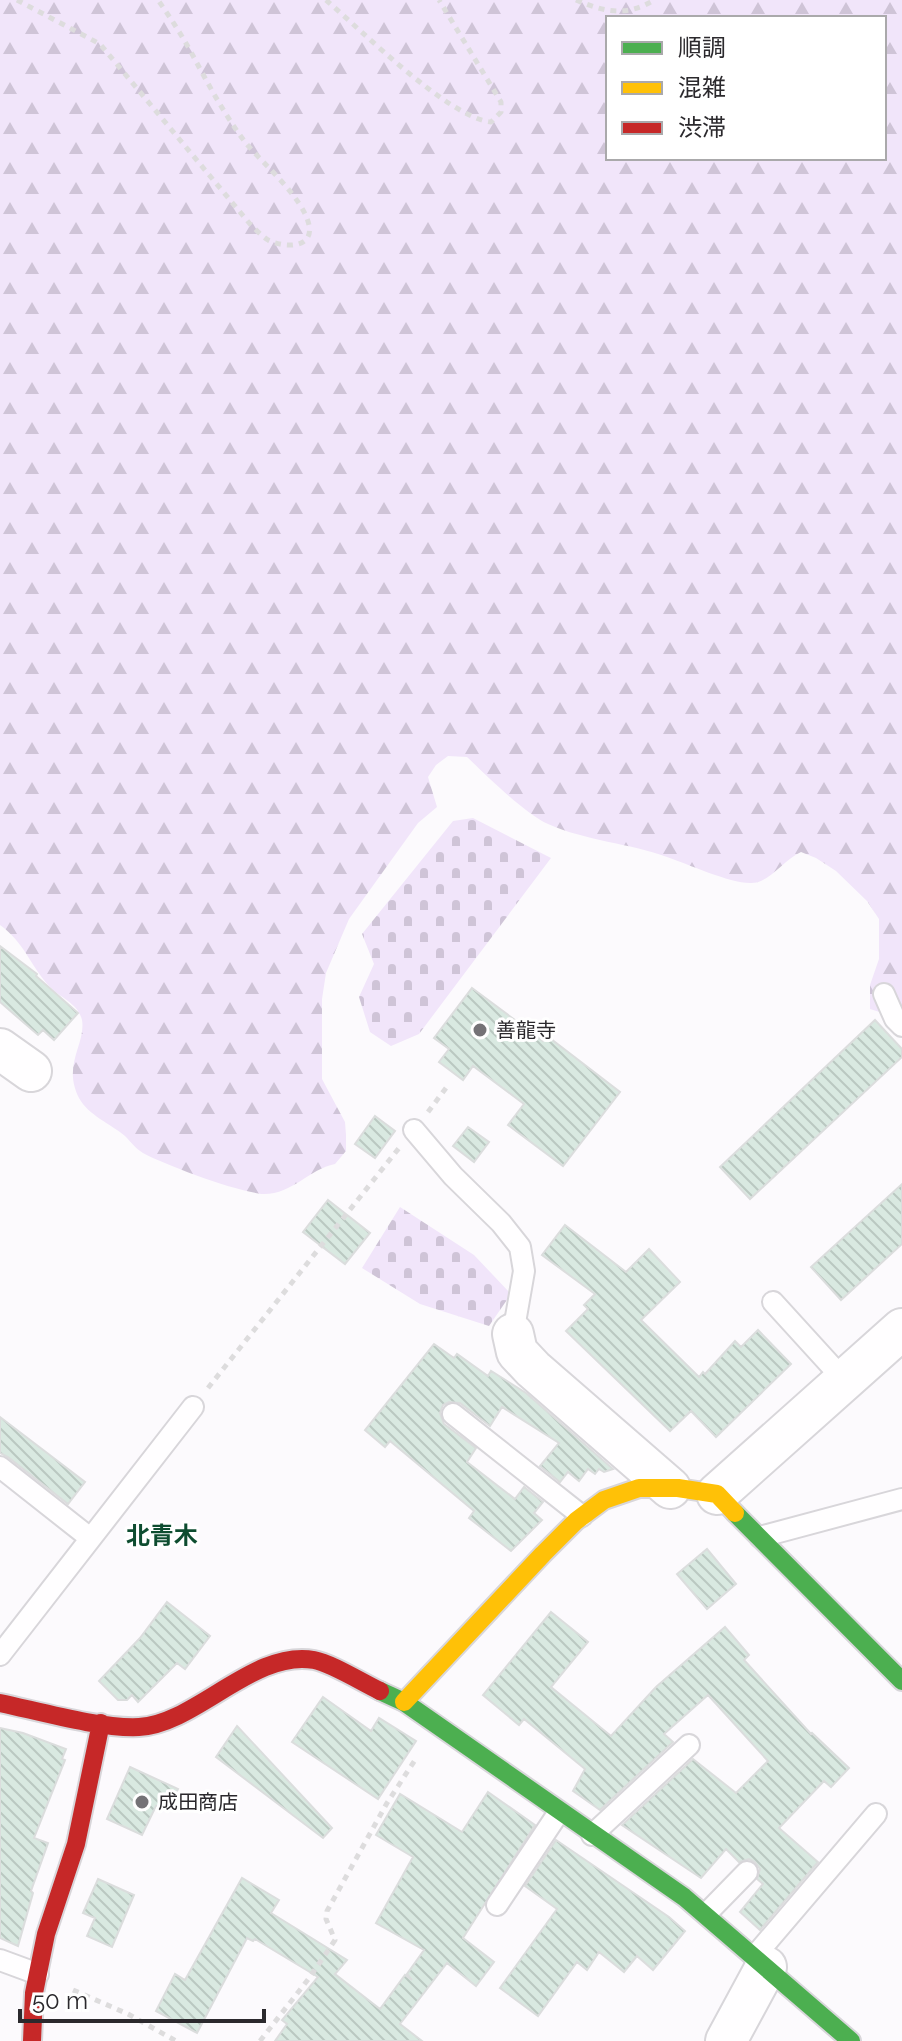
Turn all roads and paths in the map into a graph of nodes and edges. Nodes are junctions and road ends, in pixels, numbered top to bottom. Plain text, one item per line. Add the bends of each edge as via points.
1 (17, 0) edge
2 (158, 0) edge
3 (326, 0) edge
4 (439, 0) edge
5 (576, 0) edge
6 (654, 0) edge
7 (884, 994) dead end
8 (902, 1026) edge
9 (414, 1130) dead end
10 (397, 1152) dead end
11 (773, 1302) dead end
12 (902, 1329) edge
13 (513, 1334) joint
14 (845, 1381) junction
15 (193, 1407) joint
16 (453, 1414) dead end
17 (0, 1467) edge
18 (670, 1488) junction
19 (717, 1494) junction
20 (902, 1499) edge
21 (582, 1516) junction
22 (760, 1537) junction
23 (90, 1538) junction
24 (0, 1655) edge
25 (902, 1681) edge
26 (404, 1702) junction
27 (0, 1703) edge
28 (101, 1723) junction
29 (438, 1726) junction
30 (689, 1745) dead end
31 (559, 1812) junction
32 (876, 1814) dead end
33 (592, 1835) junction
34 (747, 1872) dead end
35 (497, 1905) dead end
36 (706, 1914) junction
37 (0, 1960) edge
38 (760, 1962) junction
39 (38, 1974) junction
40 (32, 2041) edge
41 (176, 2041) edge
42 (260, 2041) edge
43 (726, 2041) edge
44 (851, 2041) edge

1 - 2 path via 100,44 250,224 268,240 302,243 309,224 301,209 245,142
3 - 4 path via 449,106 491,122 501,112 501,102
5 - 6 path via 617,13
7 - 8 lane
9 - 13 lane via 520,1247 524,1271
10 - 15 path
11 - 14 lane
12 - 14 street
13 - 18 street via 517,1352 533,1369
14 - 19 street
15 - 23 lane
16 - 21 lane
17 - 23 lane
18 - 19 street
18 - 21 street via 642,1487 614,1495
19 - 22 street
20 - 22 lane
21 - 26 street
22 - 25 street
23 - 24 lane
26 - 28 street via 314,1660 288,1661 260,1669 173,1717 140,1727
26 - 29 street
27 - 28 street
28 - 39 street via 76,1844
29 - 31 street
29 - 42 path via 387,1803 327,1911 335,1940
30 - 33 lane
31 - 33 street
31 - 35 lane
32 - 38 lane
33 - 36 street
34 - 36 lane
36 - 38 street
37 - 39 lane
38 - 43 street
38 - 44 street
39 - 40 street
39 - 41 path

